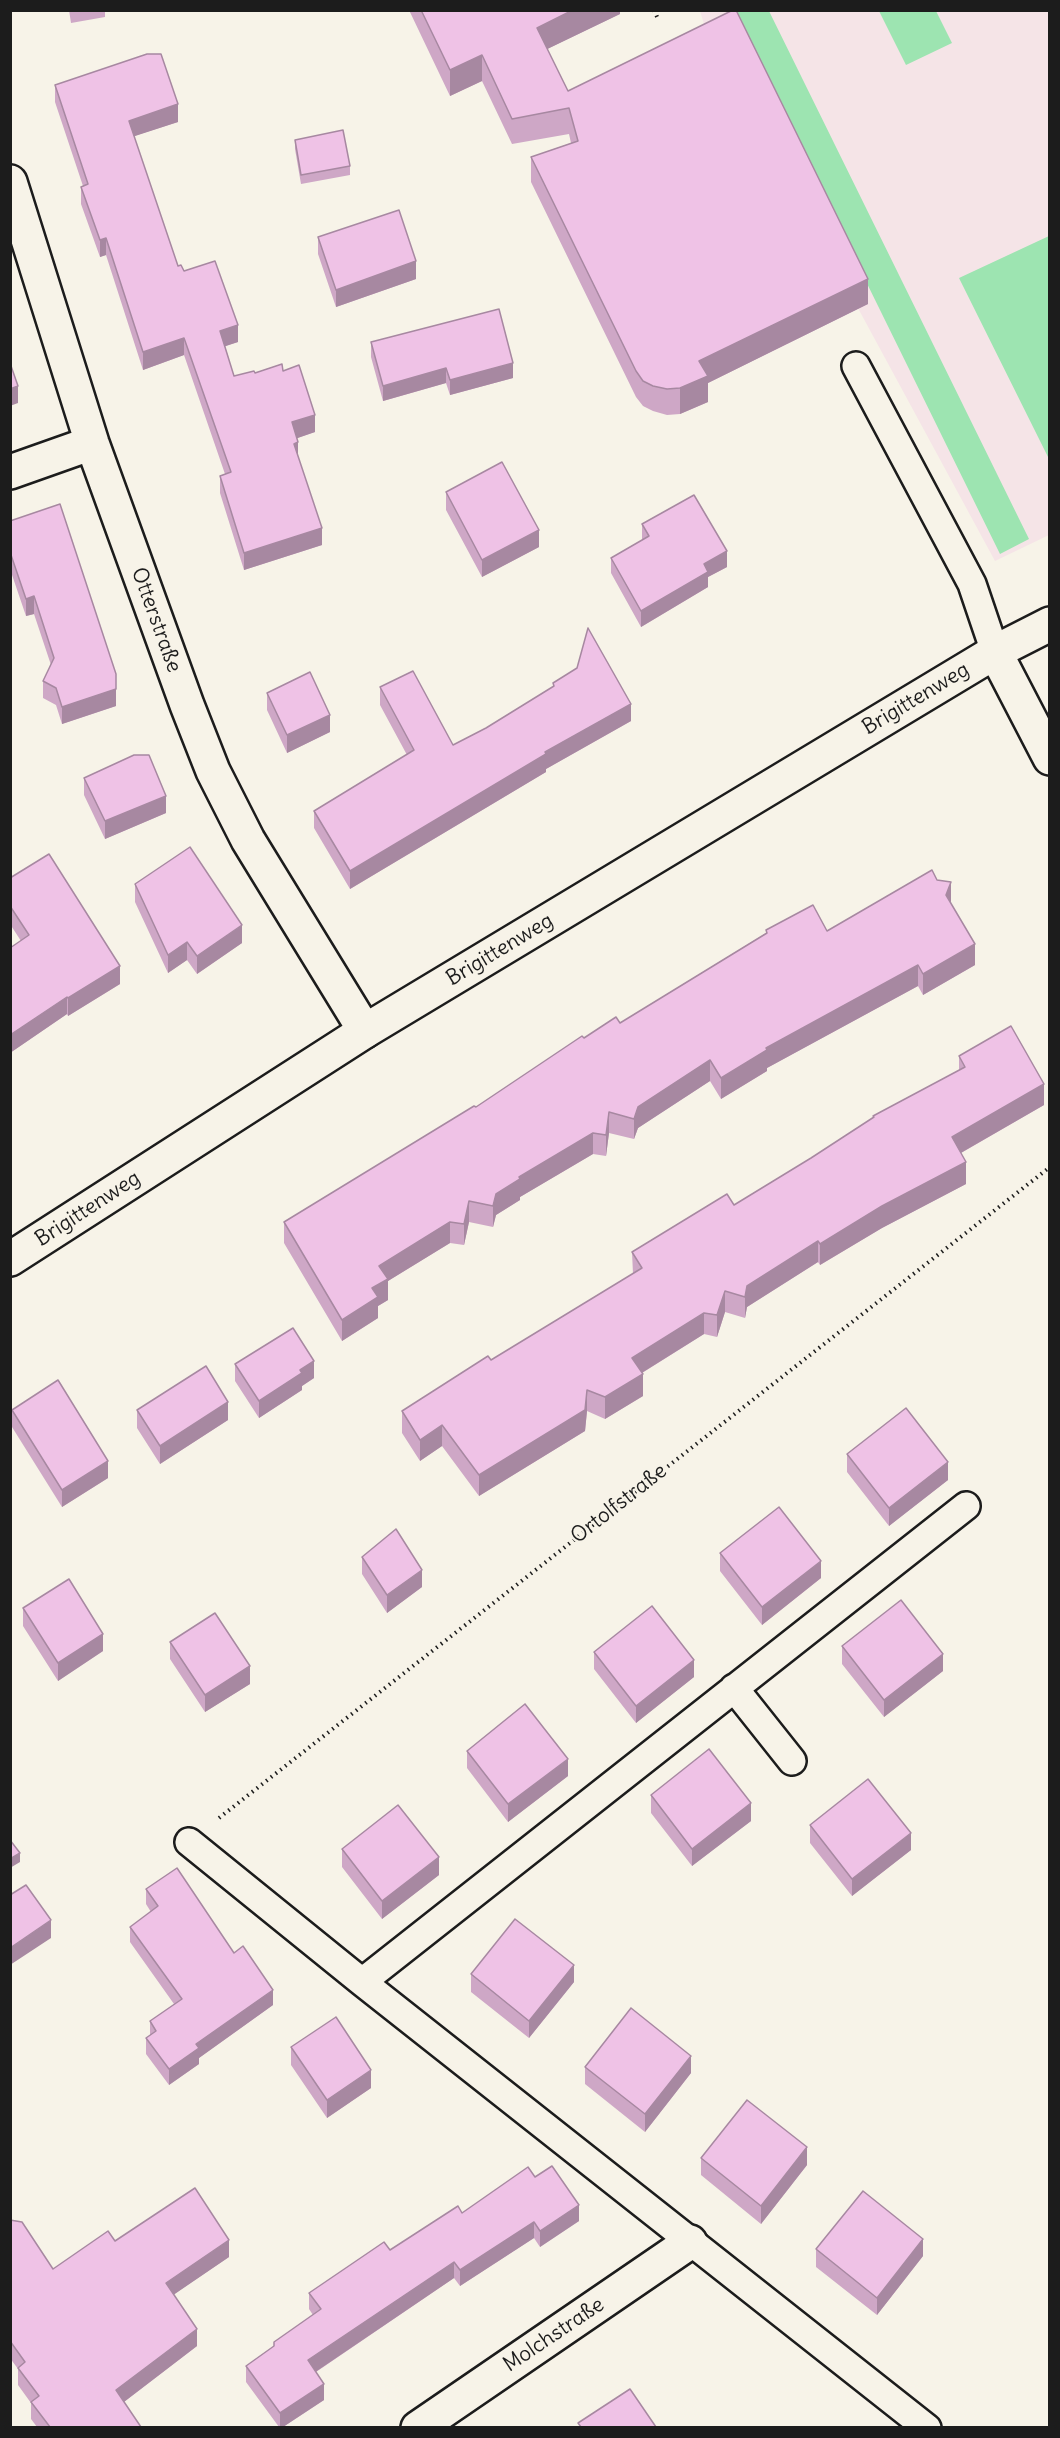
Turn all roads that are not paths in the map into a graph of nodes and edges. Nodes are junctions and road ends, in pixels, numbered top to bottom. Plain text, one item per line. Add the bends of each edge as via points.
1 (10, 182) edge
2 (856, 366) dead end
3 (92, 443) junction
4 (10, 472) edge
5 (1050, 624) edge
6 (995, 652) junction
7 (1050, 758) edge
8 (365, 1031) junction
9 (10, 1259) edge
10 (966, 1506) dead end
11 (734, 1688) junction
12 (792, 1761) dead end
13 (189, 1842) road end
14 (362, 1982) junction
15 (690, 2242) junction
16 (418, 2427) edge
17 (927, 2427) edge

1 - 3 street, Otterstraße
2 - 6 lane via 972,584
3 - 4 street
3 - 8 street, Otterstraße via 213,771 248,840
5 - 6 street, Brigittenweg
6 - 7 street
6 - 8 street, Brigittenweg
8 - 9 street, Brigittenweg
10 - 11 lane
11 - 12 lane
11 - 14 lane
13 - 14 lane
14 - 15 lane
15 - 16 street, Molchstraße
15 - 17 lane

